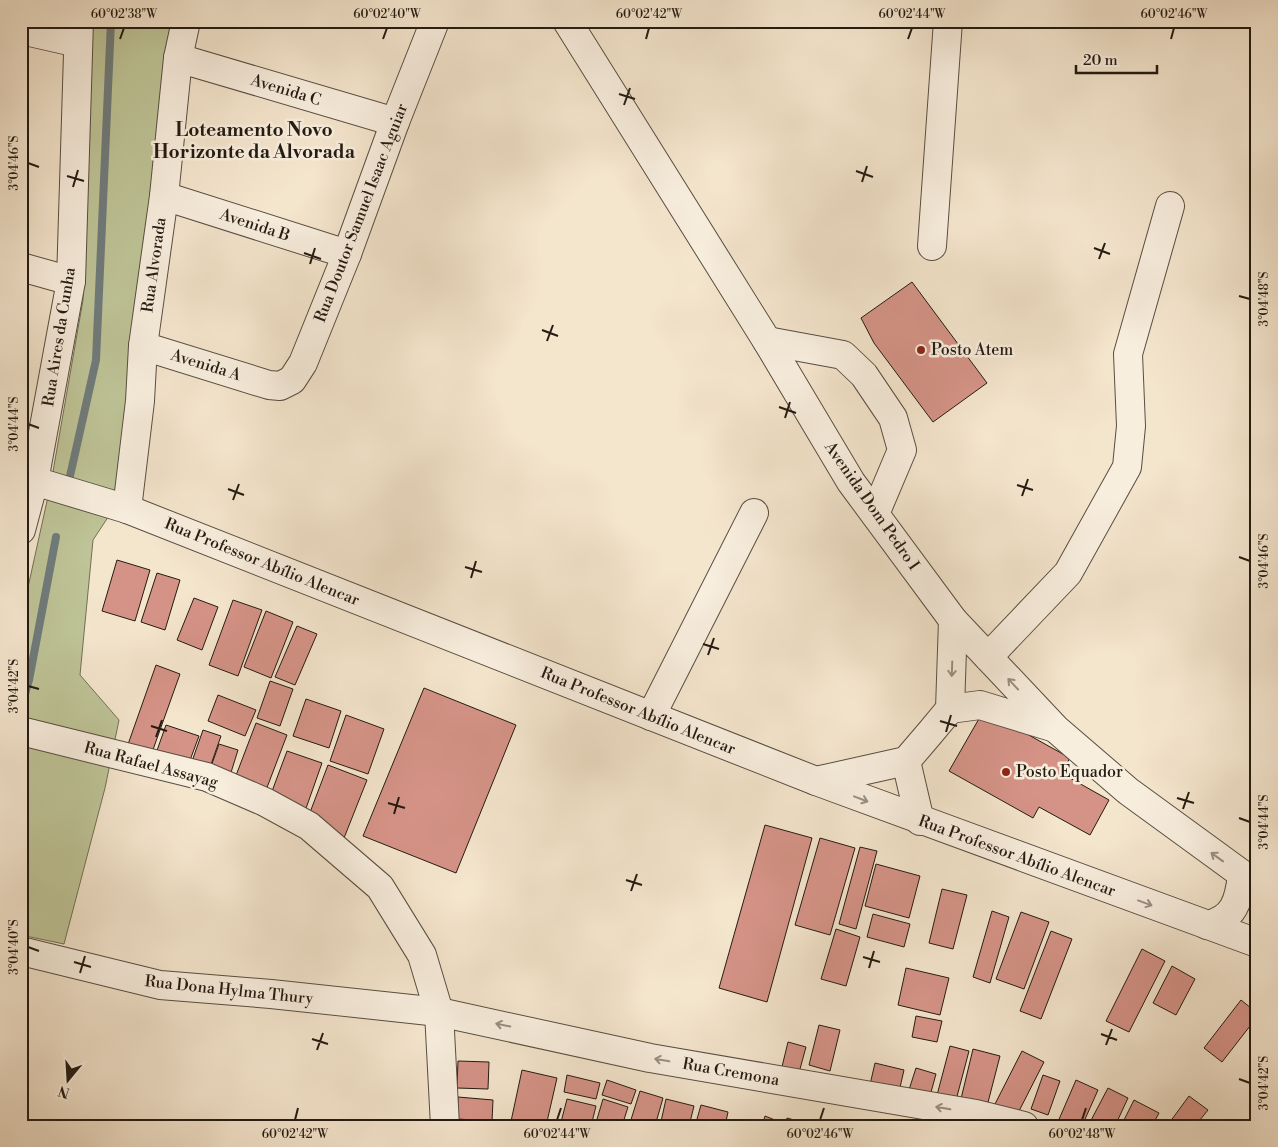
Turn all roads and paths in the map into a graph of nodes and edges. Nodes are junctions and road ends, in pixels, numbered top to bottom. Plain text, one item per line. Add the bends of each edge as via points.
1 (186, 21) edge
2 (436, 21) edge
3 (567, 21) edge
4 (948, 21) edge
5 (21, 30) edge
6 (78, 32) edge
7 (178, 58) junction
8 (395, 122) junction
9 (164, 196) junction
10 (1170, 206) dead end
11 (932, 246) dead end
12 (347, 254) junction
13 (21, 267) edge
14 (71, 281) junction
15 (767, 341) junction
16 (143, 346) junction
17 (269, 385) joint
18 (28, 479) edge
19 (127, 509) junction
20 (754, 513) dead end
21 (875, 514) junction
22 (21, 530) edge
23 (953, 620) junction
24 (988, 658) junction
25 (950, 709) junction
26 (651, 716) junction
27 (1056, 729) junction
28 (21, 731) edge
29 (906, 761) junction
30 (816, 781) junction
31 (920, 821) junction
32 (1250, 880) edge
33 (1207, 926) junction
34 (1257, 943) edge
35 (21, 951) edge
36 (438, 1012) junction
37 (445, 1126) edge
38 (1024, 1126) edge

1 - 7 street, Rua Alvorada
2 - 8 street, Rua Doutor Samuel Isaac Aguiar
3 - 15 street, Avenida Dom Pedro I
4 - 11 street
5 - 6 street
6 - 14 street, Rua Aires da Cunha
7 - 8 street, Avenida C
7 - 9 street, Rua Alvorada
8 - 12 street, Rua Doutor Samuel Isaac Aguiar
9 - 12 street, Avenida B
9 - 16 street, Rua Alvorada
10 - 24 street via 1128,354 1131,426 1127,467 1068,573
12 - 17 street, Rua Doutor Samuel Isaac Aguiar via 303,363 292,380 280,386
13 - 14 street
14 - 18 street, Rua Aires da Cunha
15 - 21 street, Avenida Dom Pedro I via 851,482
15 - 21 street via 844,355 864,375 893,418 902,450
16 - 17 street, Avenida A
16 - 19 street, Rua Alvorada
18 - 19 street, Rua Professor Abílio Alencar
18 - 22 street, Rua Aires da Cunha
19 - 26 street, Rua Professor Abílio Alencar
20 - 26 street
21 - 23 street, Avenida Dom Pedro I
23 - 24 street, Avenida Dom Pedro I
23 -> 25 street
27 -> 24 street, Avenida Dom Pedro I
25 - 27 street via 980,705
25 - 29 street
26 - 30 street, Rua Professor Abílio Alencar
32 -> 27 street, Avenida Dom Pedro I via 1128,791
28 - 36 street, Rua Rafael Assayag via 207,778 265,802 309,826 380,887 422,955
29 - 30 street
29 - 31 street
30 -> 31 street, Rua Professor Abílio Alencar
31 -> 33 street, Rua Professor Abílio Alencar
32 - 33 street via 1227,916
33 - 34 street, Rua Professor Abílio Alencar
35 - 36 street, Rua Dona Hylma Thury via 160,985
36 - 37 street, Rua Rafael Assayag
38 -> 36 street, Rua Cremona via 976,1114 650,1058

